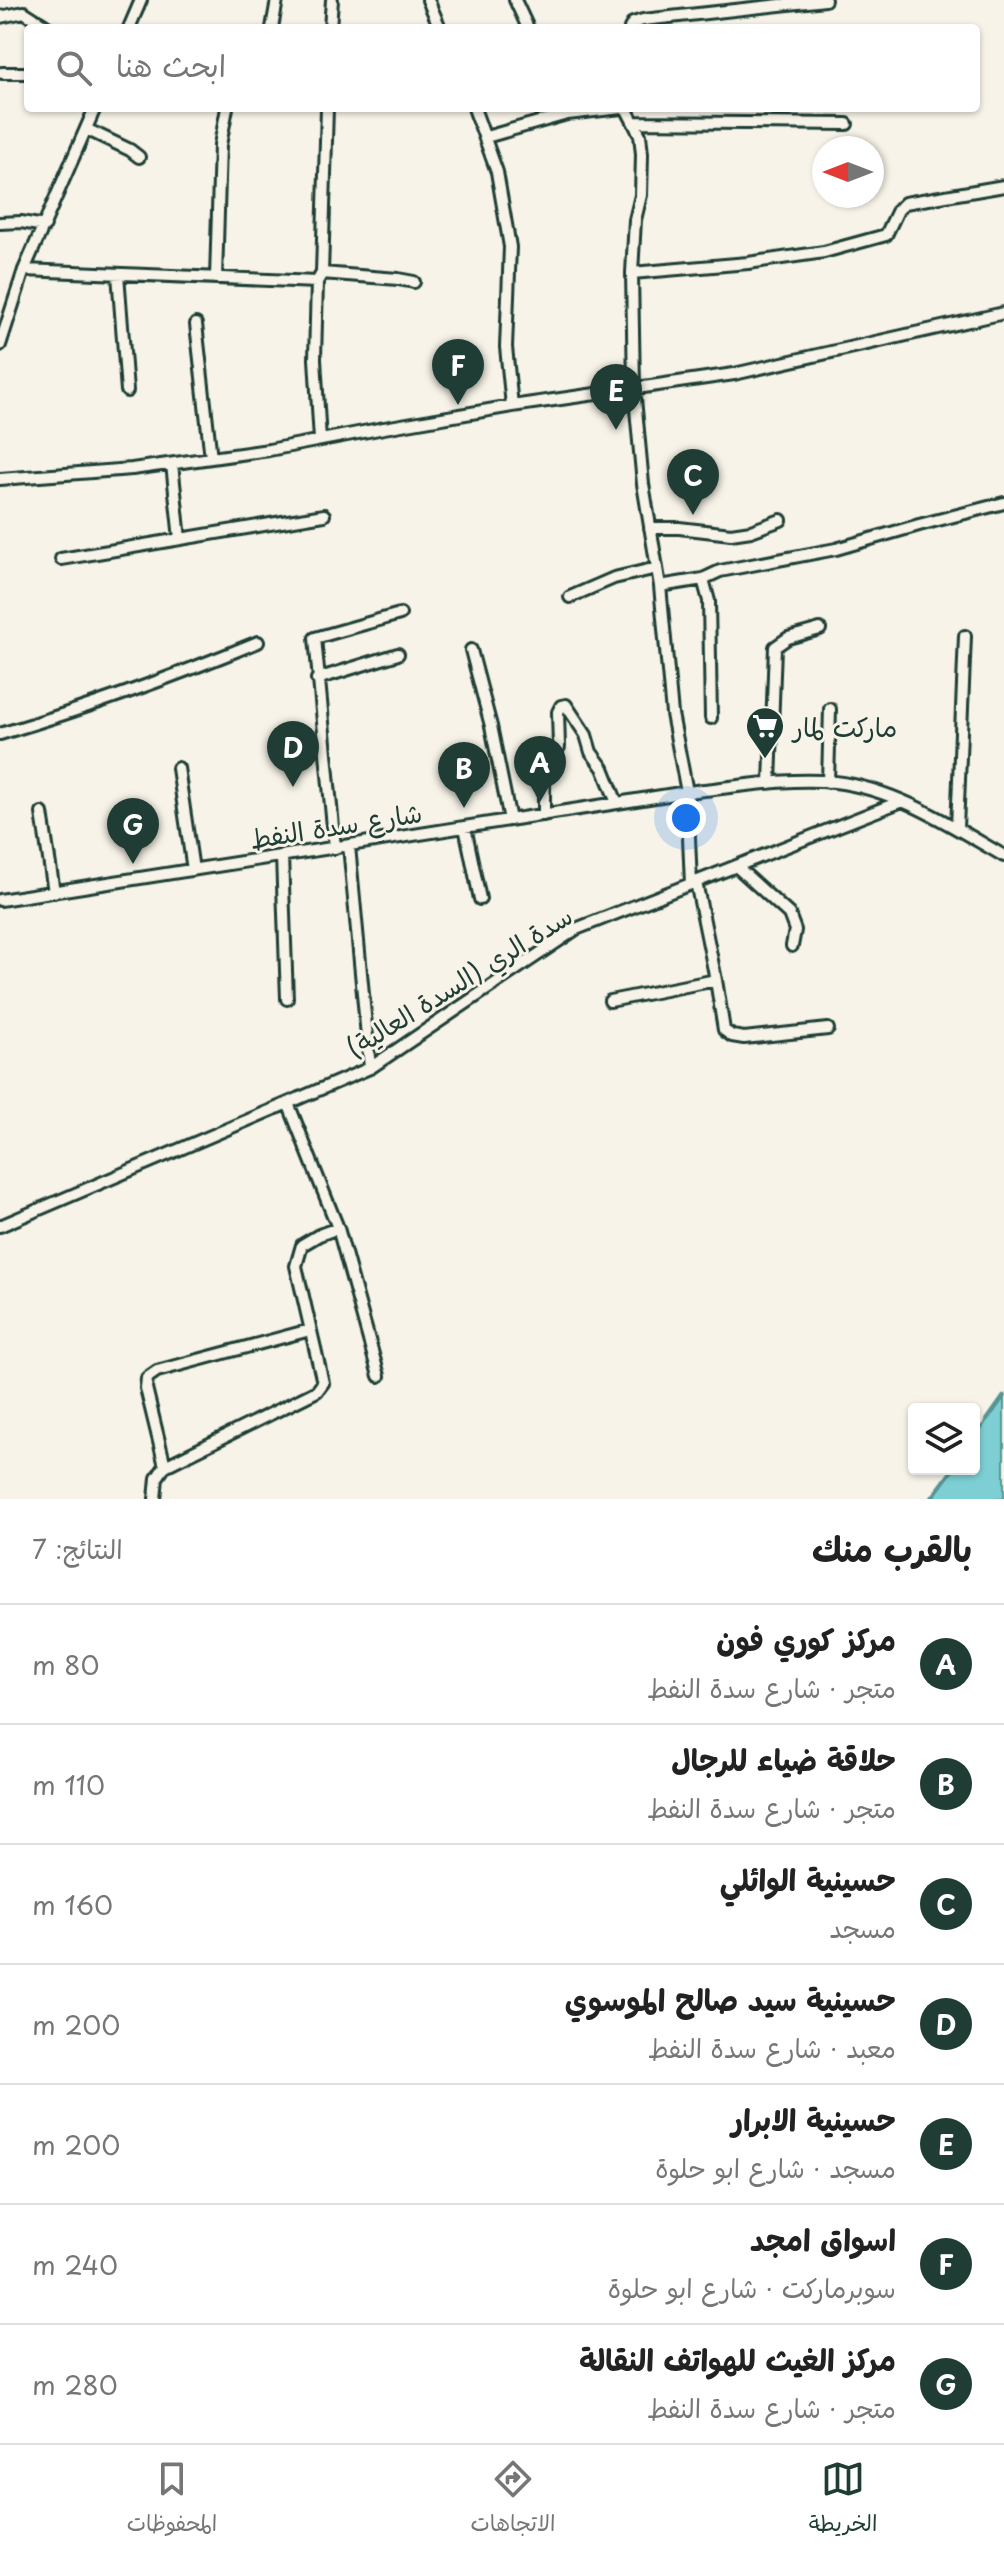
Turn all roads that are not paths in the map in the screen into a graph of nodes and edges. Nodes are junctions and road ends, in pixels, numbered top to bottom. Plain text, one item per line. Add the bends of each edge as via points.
1 (141, 0) edge
2 (277, 0) edge
3 (332, 0) edge
4 (428, 0) edge
5 (515, 0) edge
6 (825, 0) edge
7 (0, 17) edge
8 (43, 24) edge
9 (131, 24) edge
10 (273, 24) edge
11 (330, 24) edge
12 (438, 24) edge
13 (526, 24) edge
14 (632, 24) edge
15 (2, 73) edge
16 (24, 73) edge
17 (93, 112) edge
18 (226, 112) edge
19 (327, 112) edge
20 (476, 112) edge
21 (562, 112) edge
22 (626, 112) edge
23 (634, 122) junction
24 (847, 124) dead end
25 (86, 129) junction
26 (486, 137) junction
27 (139, 157) dead end
28 (1004, 186) edge
29 (0, 223) edge
30 (45, 226) junction
31 (24, 270) junction
32 (632, 273) junction
33 (118, 274) junction
34 (320, 277) junction
35 (216, 278) junction
36 (414, 282) dead end
37 (1004, 313) edge
38 (196, 324) dead end
39 (0, 345) edge
40 (634, 388) junction
41 (127, 391) dead end
42 (512, 406) junction
43 (320, 440) junction
44 (211, 458) junction
45 (172, 464) junction
46 (0, 479) edge
47 (1004, 503) edge
48 (324, 515) dead end
49 (781, 520) dead end
50 (650, 528) junction
51 (180, 539) junction
52 (61, 559) dead end
53 (657, 568) junction
54 (703, 579) junction
55 (660, 586) junction
56 (570, 597) dead end
57 (400, 614) dead end
58 (820, 629) dead end
59 (965, 636) dead end
60 (258, 642) dead end
61 (471, 650) dead end
62 (398, 654) dead end
63 (317, 679) junction
64 (830, 709) dead end
65 (711, 718) dead end
66 (0, 734) edge
67 (178, 768) dead end
68 (828, 782) junction
69 (770, 783) junction
70 (687, 792) junction
71 (902, 801) junction
72 (617, 803) junction
73 (42, 813) dead end
74 (544, 815) junction
75 (510, 820) junction
76 (465, 827) junction
77 (957, 828) junction
78 (349, 846) junction
79 (335, 848) junction
80 (282, 856) junction
81 (1004, 856) edge
82 (736, 866) junction
83 (193, 870) junction
84 (693, 883) junction
85 (54, 892) junction
86 (480, 899) dead end
87 (0, 900) edge
88 (792, 946) dead end
89 (716, 980) junction
90 (287, 999) dead end
91 (610, 1001) dead end
92 (828, 1029) dead end
93 (370, 1068) junction
94 (288, 1103) junction
95 (0, 1226) edge
96 (338, 1228) junction
97 (310, 1330) junction
98 (379, 1376) dead end
99 (165, 1466) junction
100 (155, 1499) edge

1 - 9 street
2 - 10 street
3 - 11 street
4 - 12 street
5 - 13 street
6 - 14 street
7 - 8 street via 24,12
15 - 16 street
17 - 25 street
18 - 35 street via 220,145
19 - 34 street
20 - 26 street
21 - 26 street
22 - 23 street
23 - 24 street
23 - 32 street via 642,154
25 - 27 street
25 - 30 street
26 - 42 street via 510,247 506,347
28 - 32 street via 905,203 886,235 824,252
29 - 30 street
30 - 31 street
31 - 33 street
31 - 39 street
32 - 40 street
33 - 35 street
33 - 41 street
34 - 35 street
34 - 36 street
34 - 43 street via 315,359
37 - 40 street via 734,374
38 - 44 street
40 - 42 street
40 - 50 street
42 - 43 street
43 - 44 street
44 - 45 street
45 - 46 street
45 - 51 street
47 - 54 street
48 - 51 street
49 - 50 street via 731,534
50 - 53 street
51 - 52 street
53 - 55 street
53 - 56 street via 614,578
54 - 55 street
54 - 65 street via 709,601
55 - 70 street via 672,714
57 - 63 street via 315,638
58 - 69 street via 775,647
59 - 77 street
60 - 66 street via 169,679
61 - 75 street
62 - 63 street
63 - 79 street
64 - 68 street
67 - 83 street
68 - 69 street, شارع سدة النفط
68 - 71 street, شارع سدة النفط
69 - 70 street, شارع سدة النفط
70 - 72 street, شارع سدة النفط
70 - 84 street
71 - 77 street, شارع سدة النفط
71 - 82 street, سدة الري (السدة العالية)
72 - 74 street, شارع سدة النفط
72 - 74 street via 566,705 558,712 559,747 544,765
73 - 85 street
74 - 75 street, شارع سدة النفط
75 - 76 street, شارع سدة النفط
76 - 78 street, شارع سدة النفط
76 - 86 street
77 - 81 street, شارع سدة النفط
78 - 79 street, شارع سدة النفط
78 - 93 street
79 - 80 street, شارع سدة النفط
80 - 83 street, شارع سدة النفط
80 - 90 street
82 - 84 street, سدة الري (السدة العالية)
82 - 88 street via 789,914 795,930
83 - 85 street, شارع سدة النفط
84 - 89 street
84 - 93 street, سدة الري (السدة العالية) via 576,929
85 - 87 street, شارع سدة النفط
89 - 91 street
89 - 92 street via 724,1030 732,1036
93 - 94 street, سدة الري (السدة العالية)
94 - 95 street, سدة الري (السدة العالية)
94 - 96 street
96 - 97 street via 308,1240 298,1258
96 - 98 street
97 - 99 street via 323,1383 317,1391
97 - 99 street via 147,1378
99 - 100 street via 157,1478

